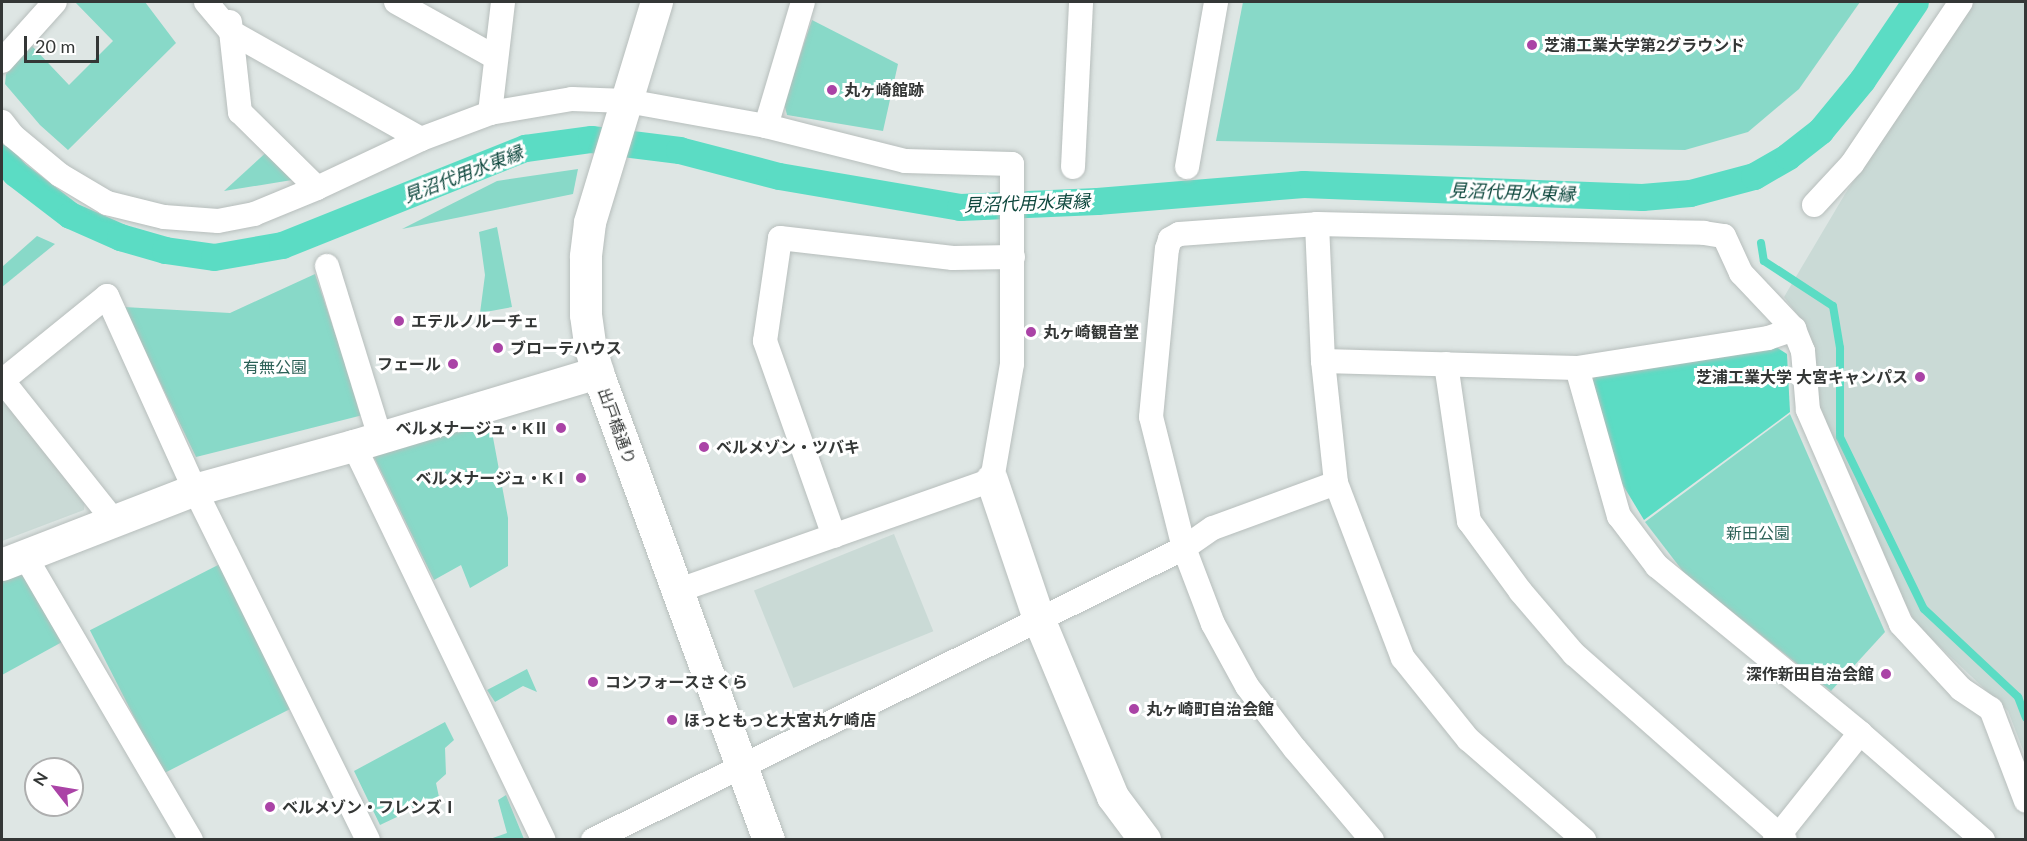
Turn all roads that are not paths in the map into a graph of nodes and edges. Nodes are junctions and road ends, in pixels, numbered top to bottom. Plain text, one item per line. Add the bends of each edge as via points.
1 (55, 2) edge
2 (206, 2) edge
3 (227, 2) edge
4 (396, 2) edge
5 (503, 2) edge
6 (657, 2) edge
7 (803, 2) edge
8 (1081, 2) edge
9 (1216, 2) edge
10 (1961, 2) edge
11 (231, 32) junction
12 (495, 57) junction
13 (2, 61) edge
14 (624, 107) junction
15 (490, 113) junction
16 (766, 126) junction
17 (5, 134) edge
18 (421, 140) junction
19 (1073, 167) dead end
20 (1187, 167) dead end
21 (318, 189) junction
22 (1814, 205) dead end
23 (1317, 224) junction
24 (1013, 257) junction
25 (327, 266) dead end
26 (1794, 329) junction
27 (1323, 362) junction
28 (1446, 364) junction
29 (1577, 368) junction
30 (598, 373) junction
31 (2, 381) edge
32 (367, 442) junction
33 (992, 480) junction
34 (1336, 483) junction
35 (195, 490) junction
36 (114, 521) junction
37 (834, 537) junction
38 (1184, 548) junction
39 (13, 560) edge
40 (677, 591) junction
41 (1039, 620) junction
42 (1860, 733) junction
43 (741, 767) junction
44 (2025, 801) edge
45 (1780, 838) edge
46 (191, 840) edge
47 (368, 840) edge
48 (544, 840) edge
49 (593, 840) edge
50 (769, 840) edge
51 (1145, 840) edge
52 (1372, 840) edge
53 (1584, 840) edge
54 (1983, 840) edge

1 - 13 street
2 - 11 street
3 - 11 street
4 - 12 street
5 - 12 street
6 - 14 street, 出戸橋通り
7 - 16 street
8 - 19 street
9 - 20 street
10 - 22 street via 1852,164
11 - 18 street
11 - 21 street via 240,112
12 - 15 street
14 - 15 street via 572,99
14 - 16 street
14 - 30 street, 出戸橋通り via 587,242 584,283 590,345
15 - 18 street
16 - 24 street via 905,161 1012,164
17 - 21 street via 60,175 107,203 164,217 218,221 255,213
18 - 21 street
23 - 26 street via 1724,236 1741,273
23 - 27 street
23 - 38 street via 1179,234 1170,239 1151,417
24 - 33 street via 1012,364
24 - 37 street via 953,258 780,238 765,341
25 - 32 street
26 - 29 street via 1768,338
26 - 44 street via 1803,351 1808,410 1901,624 1961,689 1991,709
27 - 28 street
27 - 34 street
28 - 29 street
28 - 45 street via 1468,521 1574,654
29 - 42 street via 1619,516 1657,566
30 - 32 street
30 - 40 street, 出戸橋通り
31 - 35 street via 107,296
31 - 36 street
32 - 35 street
32 - 48 street
33 - 37 street
33 - 41 street
34 - 38 street via 1213,528
34 - 53 street via 1403,658 1468,739
35 - 36 street
35 - 47 street
36 - 39 street
37 - 40 street
38 - 41 street
38 - 52 street via 1213,624 1247,686
39 - 46 street
40 - 43 street, 出戸橋通り
41 - 43 street
41 - 51 street via 1113,797
42 - 45 street
42 - 54 street
43 - 49 street
43 - 50 street, 出戸橋通り

